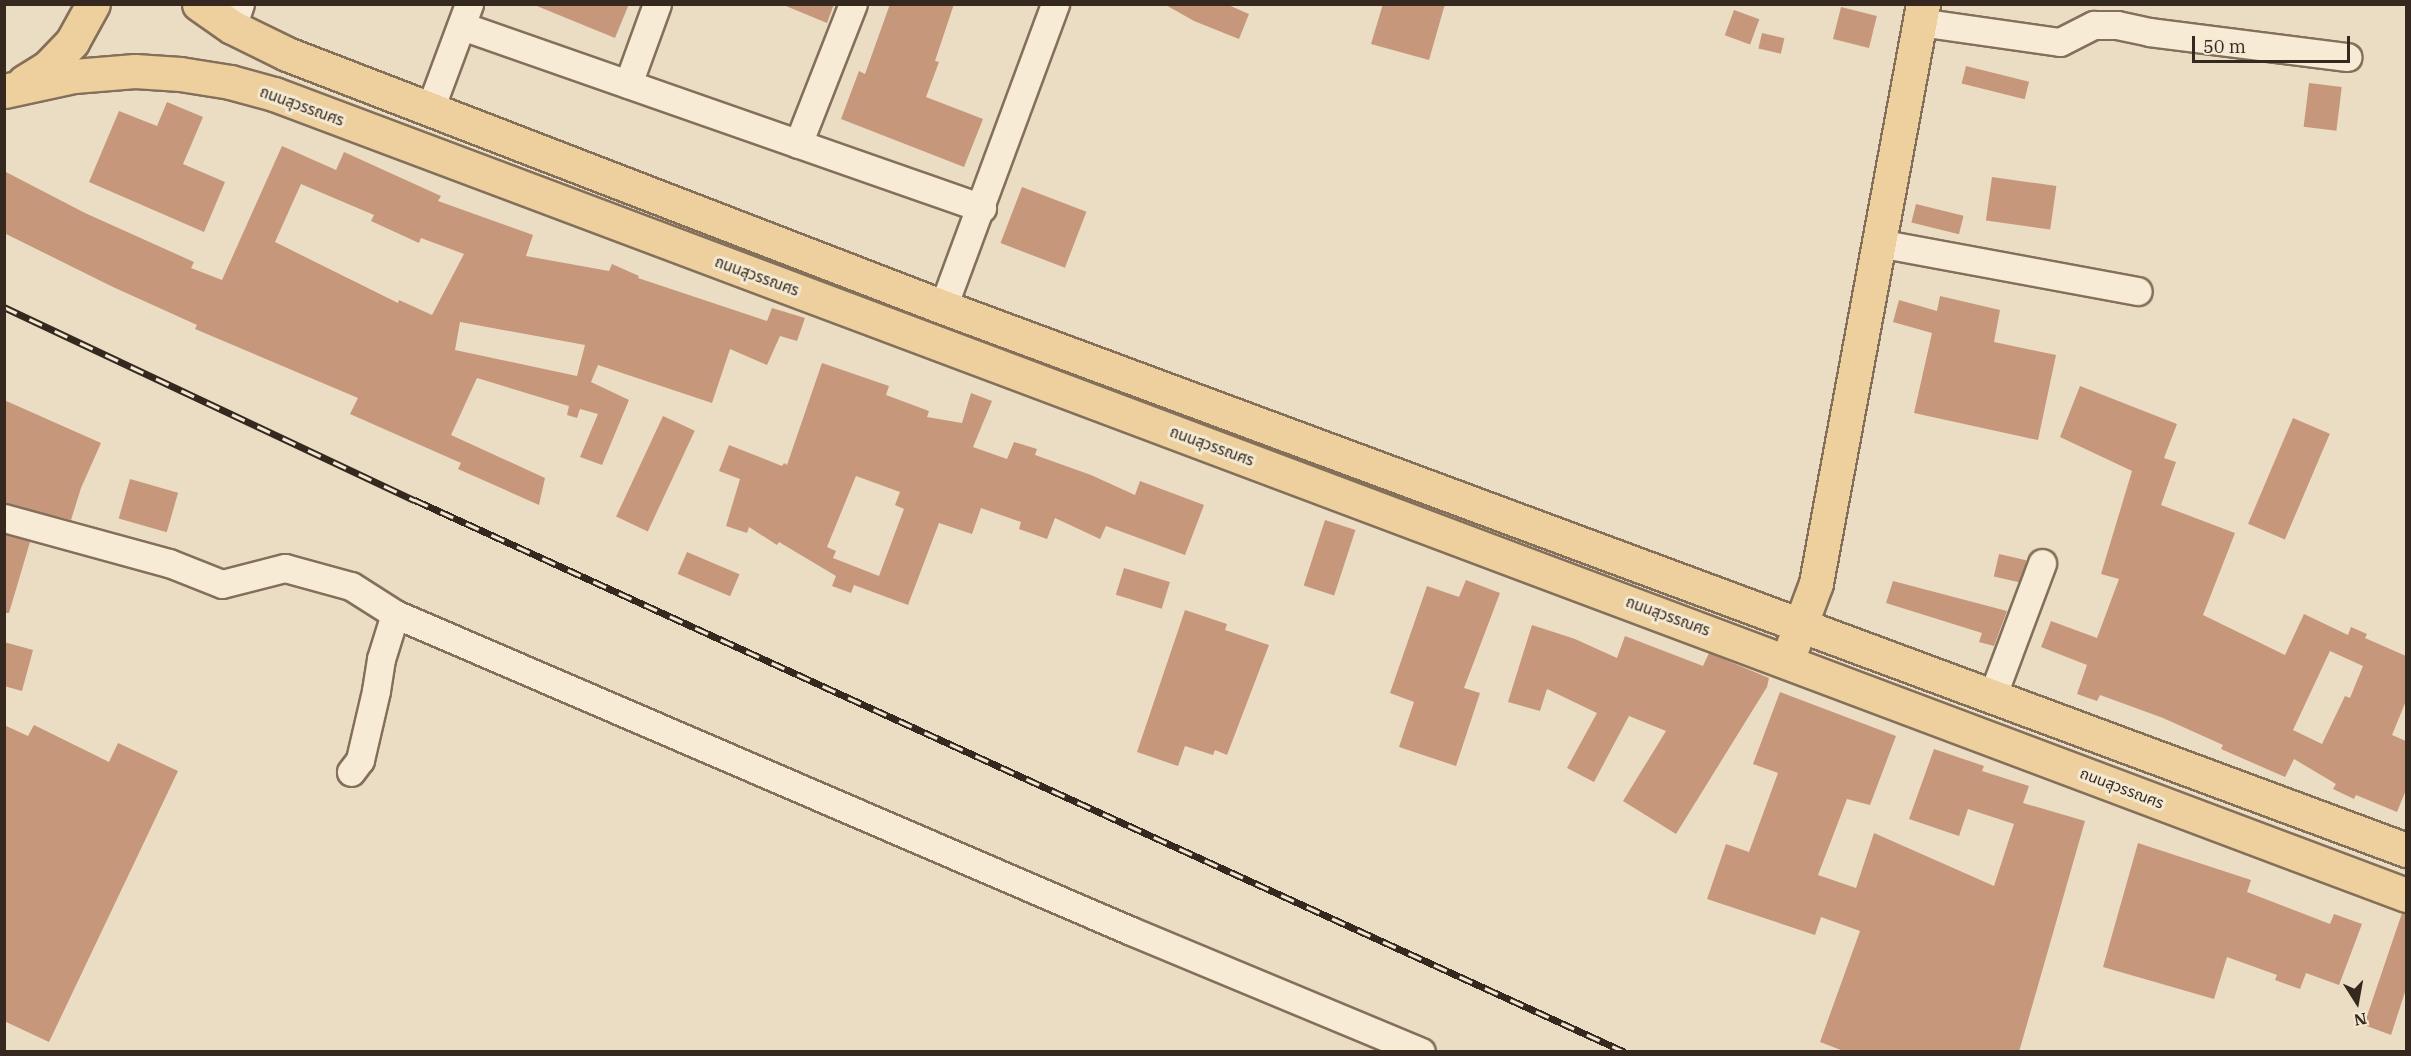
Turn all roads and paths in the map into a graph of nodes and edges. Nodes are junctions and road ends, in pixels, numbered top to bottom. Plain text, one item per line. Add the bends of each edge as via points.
1 (93, 4) edge
2 (199, 4) edge
3 (657, 4) edge
4 (853, 4) edge
5 (1055, 4) edge
6 (1921, 13) edge
7 (465, 15) edge
8 (236, 16) edge
9 (2347, 57) dead end
10 (628, 84) junction
11 (8, 90) edge
12 (430, 110) junction
13 (798, 144) junction
14 (981, 208) junction
15 (1878, 243) junction
16 (2138, 291) dead end
17 (943, 307) junction
18 (4, 518) edge
19 (2043, 563) dead end
20 (396, 614) junction
21 (1801, 624) junction
22 (1787, 661) junction
23 (1992, 697) junction
24 (351, 772) dead end
25 (2406, 850) edge
26 (2406, 895) edge
27 (1421, 1052) edge

1 - 11 main road via 72,42 48,67
2 - 8 main road
3 - 10 street
4 - 13 street
5 - 14 street
6 - 9 street via 2061,42 2094,25 2117,25
6 - 15 main road
7 - 10 street
7 - 12 street
8 - 12 main road via 287,54
10 - 13 street
11 - 22 main road, ถนนสุวรรณศร via 74,76 135,71 210,78 274,94
12 - 17 main road
13 - 14 street
14 - 17 street
15 - 16 street
15 - 21 main road via 1816,583
17 - 21 main road
18 - 20 street via 169,563 222,585 285,568 351,586
19 - 23 street
20 - 24 street via 381,659 360,760
20 - 27 street
21 - 22 main road
21 - 23 main road
22 - 26 main road, ถนนสุวรรณศร
23 - 25 main road

